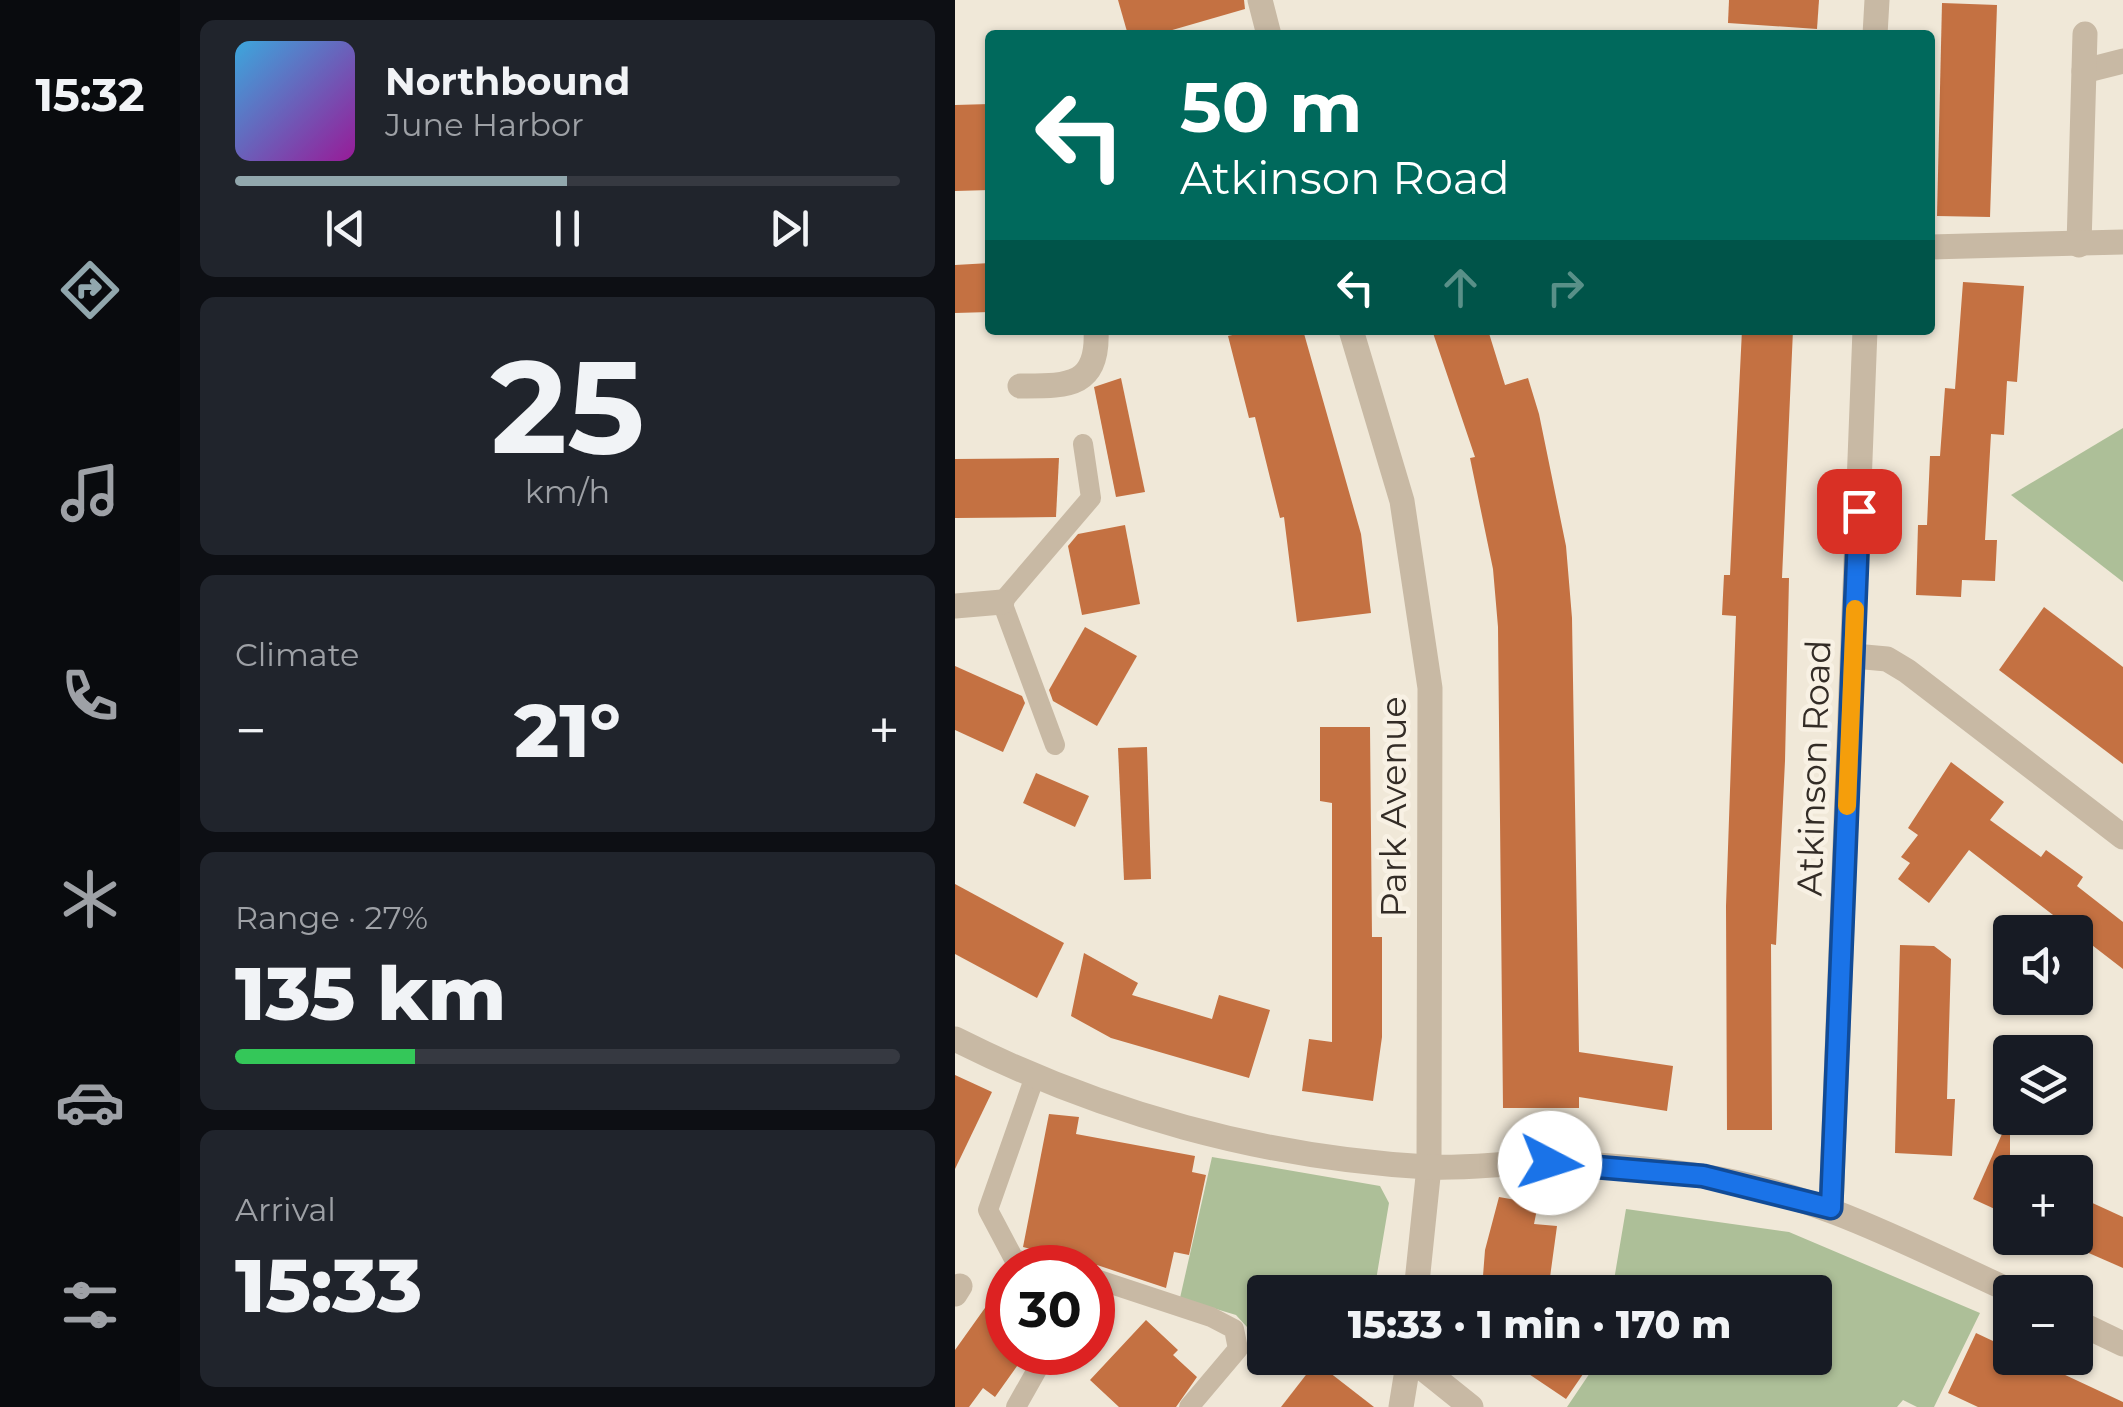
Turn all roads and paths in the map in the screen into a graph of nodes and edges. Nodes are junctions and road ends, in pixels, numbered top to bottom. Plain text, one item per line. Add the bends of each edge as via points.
1 (1260, 0) edge
2 (1877, 0) edge
3 (1268, 30) edge
4 (1875, 30) edge
5 (2085, 34) dead end
6 (2123, 61) edge
7 (2084, 70) junction
8 (2123, 242) edge
9 (2079, 245) junction
10 (1935, 247) edge
11 (1095, 335) edge
12 (1352, 335) edge
13 (1865, 335) edge
14 (1020, 386) dead end
15 (1083, 444) dead end
16 (1002, 602) junction
17 (955, 606) edge
18 (1853, 656) junction
19 (1055, 745) dead end
20 (2123, 837) edge
21 (955, 1039) edge
22 (1034, 1079) junction
23 (1429, 1167) junction
24 (1831, 1208) junction
25 (1007, 1245) edge
26 (1418, 1275) edge
27 (1993, 1283) edge
28 (1115, 1286) edge
29 (2093, 1330) edge
30 (2123, 1344) edge
31 (1034, 1375) edge
32 (1406, 1375) edge
33 (1431, 1375) edge
34 (1016, 1407) edge
35 (1189, 1407) edge
36 (1401, 1407) edge
37 (1471, 1407) edge

1 - 3 street
2 - 4 street
5 - 7 street
6 - 7 street
7 - 9 street
8 - 9 street
9 - 10 street
11 - 14 street via 1091,368 1080,380
12 - 23 street, Park Avenue via 1402,501 1429,688
13 - 18 street, Atkinson Road
15 - 16 lane via 1091,498
16 - 17 street
16 - 19 lane
18 - 20 street via 1887,659 1907,671
18 - 24 street, Atkinson Road
21 - 22 street
22 - 23 street via 1249,1144
22 - 25 lane via 988,1210
23 - 24 street via 1550,1163 1703,1176
23 - 26 street, Park Avenue
24 - 27 street
28 - 35 lane via 1234,1329 1239,1349
29 - 30 street
31 - 34 lane
32 - 36 street
33 - 37 street

